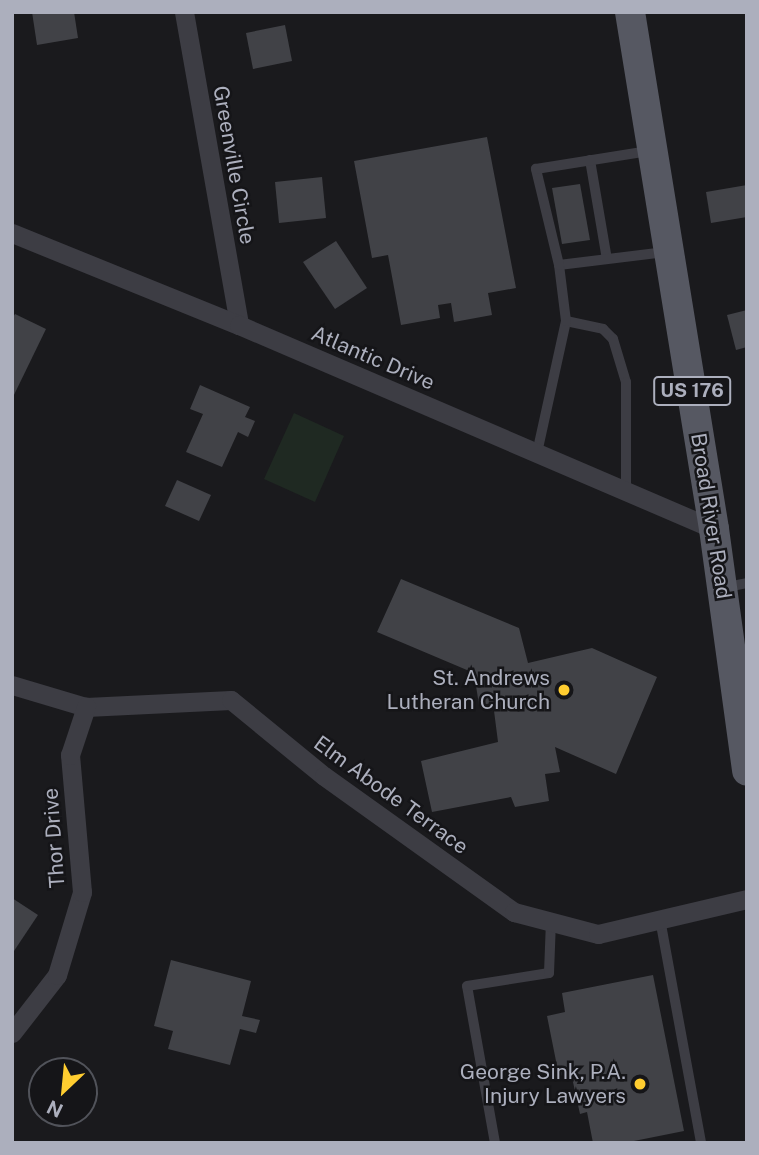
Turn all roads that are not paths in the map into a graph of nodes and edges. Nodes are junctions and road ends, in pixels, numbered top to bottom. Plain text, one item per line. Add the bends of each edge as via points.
1 (184, 12) edge
2 (630, 12) edge
3 (653, 150) junction
4 (590, 160) junction
5 (12, 233) edge
6 (669, 252) junction
7 (607, 259) junction
8 (559, 265) junction
9 (566, 321) junction
10 (239, 325) junction
11 (537, 453) junction
12 (626, 491) junction
13 (715, 529) junction
14 (734, 585) edge
15 (12, 685) edge
16 (86, 707) junction
17 (746, 754) edge
18 (747, 899) edge
19 (660, 919) junction
20 (551, 921) junction
21 (12, 1033) edge
22 (495, 1143) edge
23 (701, 1143) edge

1 - 10 street, Greenville Circle
2 - 3 main road, Broad River Road / US 176
3 - 4 lane
3 - 6 main road, Broad River Road / US 176
4 - 7 lane
4 - 8 lane via 536,169
5 - 10 street, Atlantic Drive
6 - 7 lane
6 - 13 main road, Broad River Road / US 176
7 - 8 lane
8 - 9 lane
9 - 11 lane
9 - 12 lane via 603,329 613,339 625,382
10 - 11 street, Atlantic Drive
11 - 12 street, Atlantic Drive
12 - 13 street, Atlantic Drive
13 - 14 main road, Broad River Road / US 176
14 - 17 main road, Broad River Road / US 176 via 733,639
15 - 16 street, Elm Abode Terrace
16 - 20 street, Elm Abode Terrace via 231,700 324,776 472,883 514,912
16 - 21 street, Thor Drive via 70,755 82,892 57,975
18 - 19 street, Elm Abode Terrace
19 - 20 street, Elm Abode Terrace via 598,934
19 - 23 lane
20 - 22 lane via 549,973 467,986

